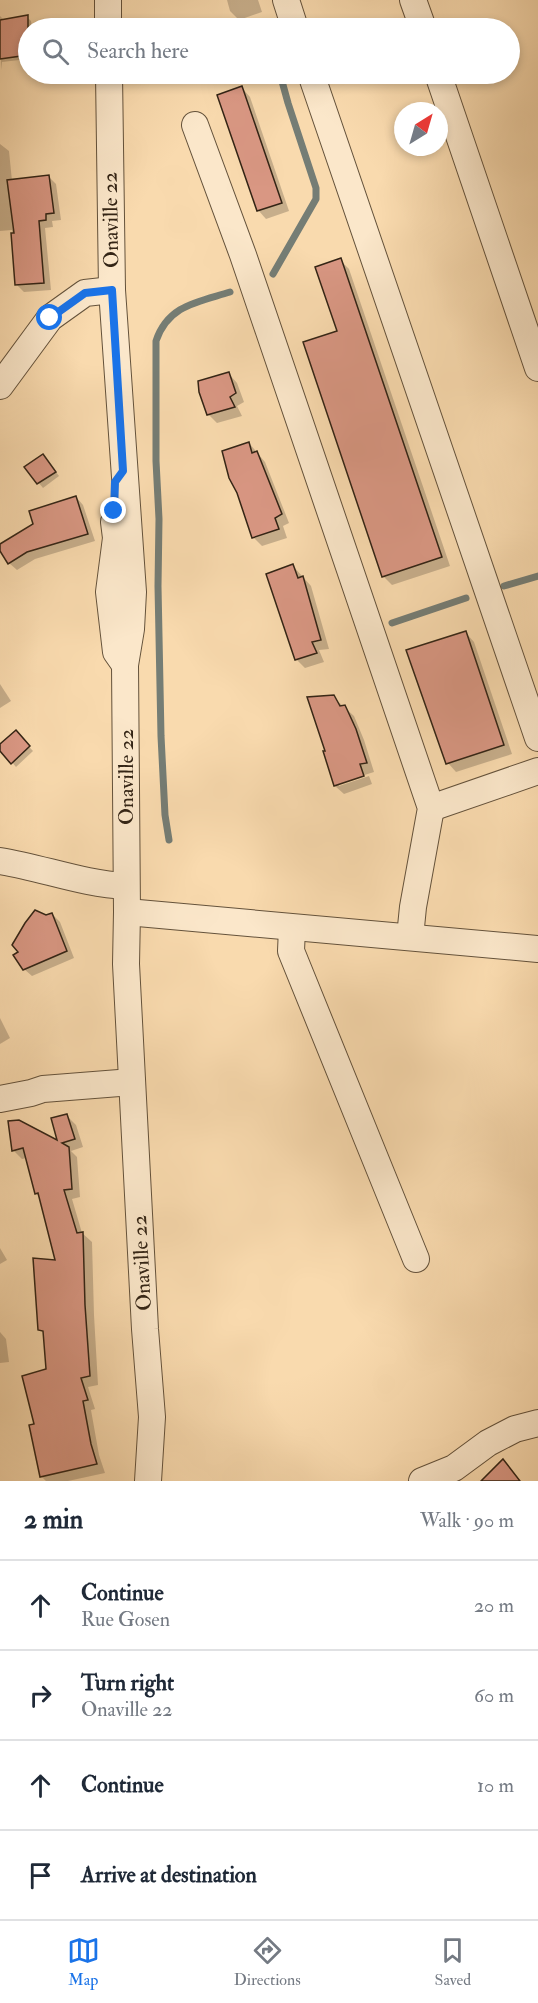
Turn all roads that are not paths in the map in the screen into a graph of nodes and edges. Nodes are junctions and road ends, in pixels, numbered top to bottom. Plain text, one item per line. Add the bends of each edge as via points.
1 (108, 0) edge
2 (286, 0) edge
3 (414, 0) edge
4 (108, 18) edge
5 (292, 18) edge
6 (420, 18) edge
7 (109, 84) edge
8 (314, 84) edge
9 (441, 84) edge
10 (195, 125) dead end
11 (112, 290) junction
12 (538, 368) edge
13 (0, 386) edge
14 (538, 738) edge
15 (538, 771) edge
16 (431, 808) junction
17 (0, 861) edge
18 (126, 886) junction
19 (127, 912) junction
20 (292, 928) junction
21 (410, 938) junction
22 (538, 949) edge
23 (132, 1082) junction
24 (0, 1099) edge
25 (416, 1259) dead end
26 (538, 1423) edge
27 (148, 1481) edge
28 (422, 1481) edge

1 - 4 street
2 - 5 street
3 - 6 street
7 - 11 street, Onaville 22
8 - 14 street
9 - 12 street
10 - 16 street
11 - 13 street via 85,293 50,318
11 - 18 street, Onaville 22 via 132,592 125,665
15 - 16 street
16 - 21 street
17 - 18 street via 87,882
18 - 19 street, Onaville 22
19 - 20 street
19 - 23 street, Onaville 22
20 - 21 street
20 - 25 street via 291,951
21 - 22 street
23 - 24 street via 43,1089
23 - 27 street, Onaville 22 via 152,1417
26 - 28 street via 515,1429 454,1467

